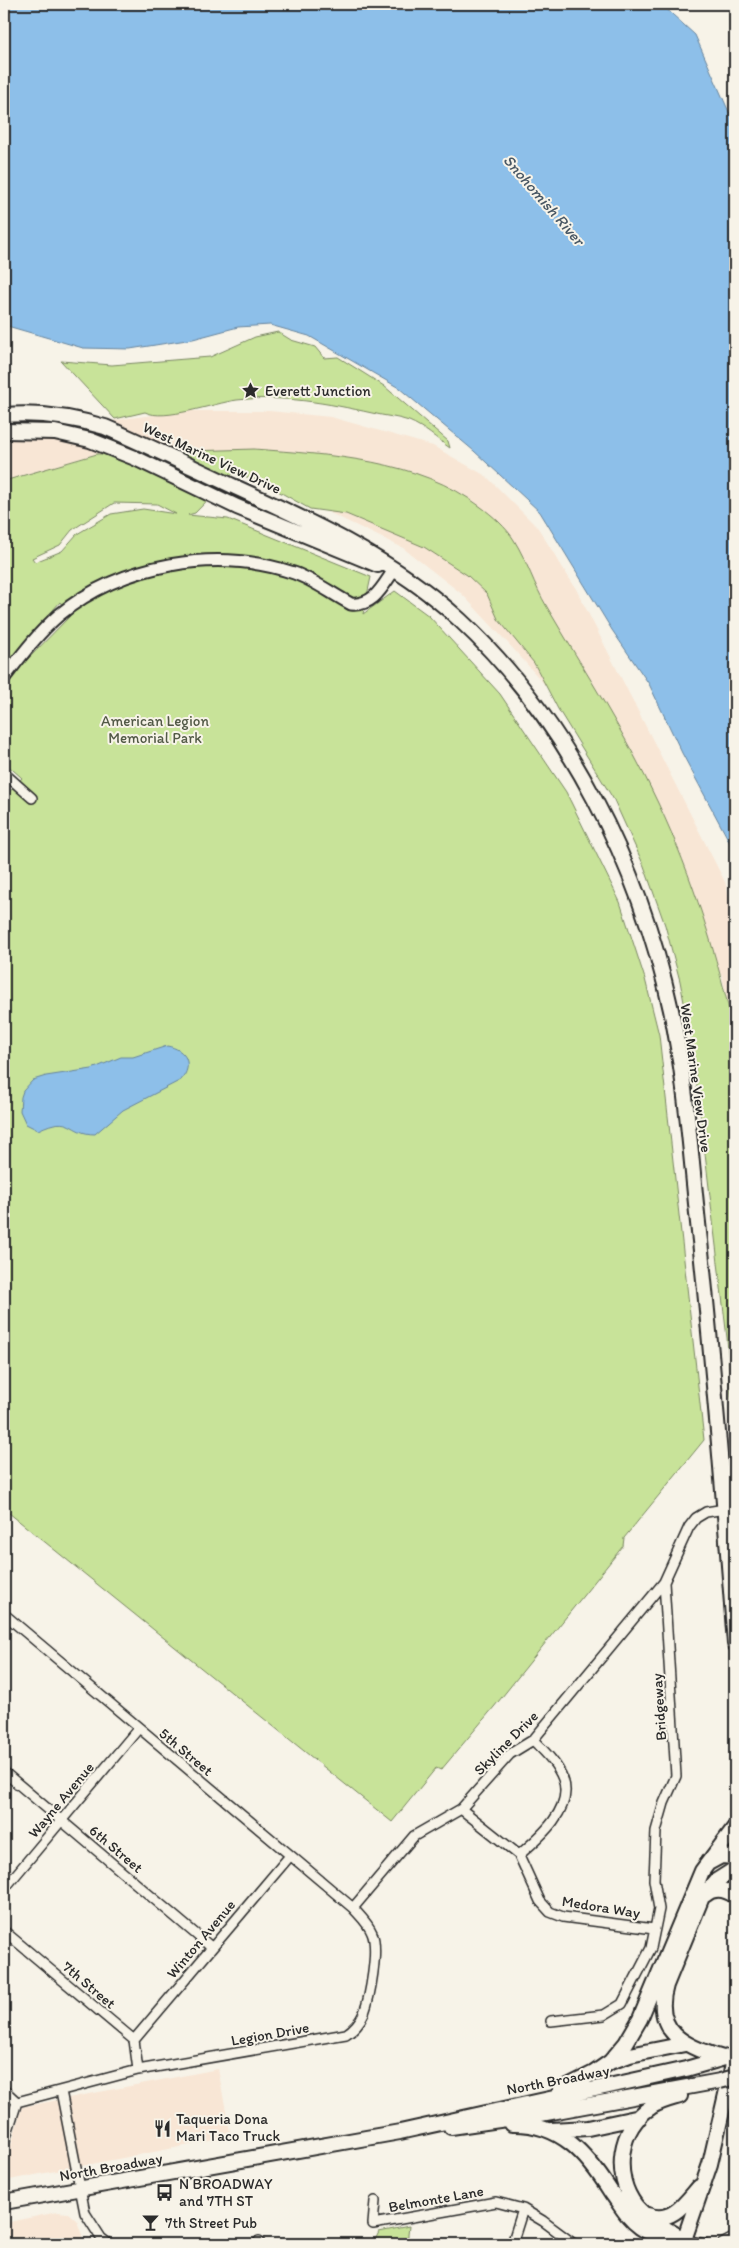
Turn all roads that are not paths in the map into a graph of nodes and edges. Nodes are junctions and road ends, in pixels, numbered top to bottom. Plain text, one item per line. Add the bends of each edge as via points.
1 (4, 415) edge
2 (4, 430) edge
3 (394, 570) junction
4 (4, 678) edge
5 (4, 773) edge
6 (32, 798) dead end
7 (725, 1508) junction
8 (664, 1582) junction
9 (4, 1614) edge
10 (735, 1644) edge
11 (138, 1729) junction
12 (533, 1740) junction
13 (4, 1772) edge
14 (461, 1809) junction
15 (61, 1821) junction
16 (735, 1827) edge
17 (519, 1855) junction
18 (289, 1856) junction
19 (735, 1857) edge
20 (735, 1869) edge
21 (702, 1871) junction
22 (4, 1889) edge
23 (735, 1896) edge
24 (702, 1898) junction
25 (353, 1908) junction
26 (654, 1929) junction
27 (4, 1931) edge
28 (211, 1947) junction
29 (550, 2021) dead end
30 (134, 2040) junction
31 (685, 2044) junction
32 (731, 2056) edge
33 (610, 2062) junction
34 (138, 2070) junction
35 (735, 2077) edge
36 (720, 2081) junction
37 (4, 2090) edge
38 (61, 2091) junction
39 (534, 2101) junction
40 (17, 2102) junction
41 (640, 2116) junction
42 (471, 2126) junction
43 (548, 2130) junction
44 (400, 2132) junction
45 (4, 2143) edge
46 (705, 2179) junction
47 (82, 2188) junction
48 (375, 2201) dead end
49 (4, 2202) edge
50 (523, 2209) junction
51 (643, 2213) junction
52 (735, 2237) edge
53 (683, 2242) edge
54 (109, 2244) edge
55 (512, 2244) edge
56 (574, 2244) edge
57 (705, 2244) edge
58 (722, 2244) edge

1 - 3 main road, West Marine View Drive via 57,415 105,427 355,544
2 - 3 main road, West Marine View Drive via 55,432 90,440 360,560
3 - 4 main road via 375,596 360,605 351,604 296,574 262,563 210,561 147,571 102,588 60,615
3 - 7 main road, West Marine View Drive via 459,620 546,720 578,769 610,828 633,883 657,952 681,1067
5 - 6 street
7 - 8 street, Bridgeway via 696,1518
7 - 10 main road, West Marine View Drive
8 - 12 street, Skyline Drive
8 - 26 street, Bridgeway via 676,1776 656,1831 654,1880 658,1910
9 - 11 street, 5th Street
11 - 15 street, Wayne Avenue
11 - 18 street, 5th Street
12 - 14 street, Skyline Drive via 510,1754
12 - 17 street via 551,1758 560,1774 565,1787 564,1798 559,1812
13 - 15 street, 6th Street
14 - 17 street, Medora Way
14 - 25 street, Skyline Drive via 414,1836
15 - 22 street, Wayne Avenue
15 - 28 street, 6th Street
16 - 21 main road
17 - 26 street, Medora Way via 540,1901 550,1912 563,1917
18 - 25 street, 5th Street
18 - 28 street, Winton Avenue
19 - 21 main road via 716,1858
20 - 24 main road via 716,1881
21 - 33 main road via 638,2023
23 - 24 main road via 719,1890
24 - 31 main road via 663,1998 668,2024
25 - 34 street, Legion Drive via 372,1933 376,1954 364,2012 353,2029 346,2034
26 - 29 street, Bridgeway via 651,1948 622,2004 604,2015
27 - 30 street, 7th Street
28 - 30 street, Winton Avenue
30 - 34 street
31 - 32 main road
31 - 33 main road
32 - 39 main road, North Broadway via 626,2083
32 - 46 main road
33 - 39 main road via 573,2085
34 - 38 street, Legion Drive
35 - 36 main road, bridge
36 - 41 main road via 665,2100
36 - 42 main road, North Broadway
37 - 40 street
38 - 40 street, Legion Drive
38 - 47 street
39 - 44 main road, North Broadway
40 - 45 street
41 - 43 main road via 588,2128
41 - 51 main road via 627,2136 621,2162 627,2192
42 - 43 main road via 516,2124
42 - 44 main road, North Broadway
43 - 53 main road via 568,2140 590,2160 625,2213 640,2228 662,2238
44 - 47 main road, North Broadway
46 - 51 main road via 674,2214 660,2218
46 - 53 main road
47 - 49 main road, North Broadway
47 - 54 street via 86,2213
48 - 50 street, Belmonte Lane via 373,2224 483,2203 509,2204
50 - 55 street
50 - 56 street, Belmonte Lane
51 - 53 main road
52 - 58 street
53 - 57 street

